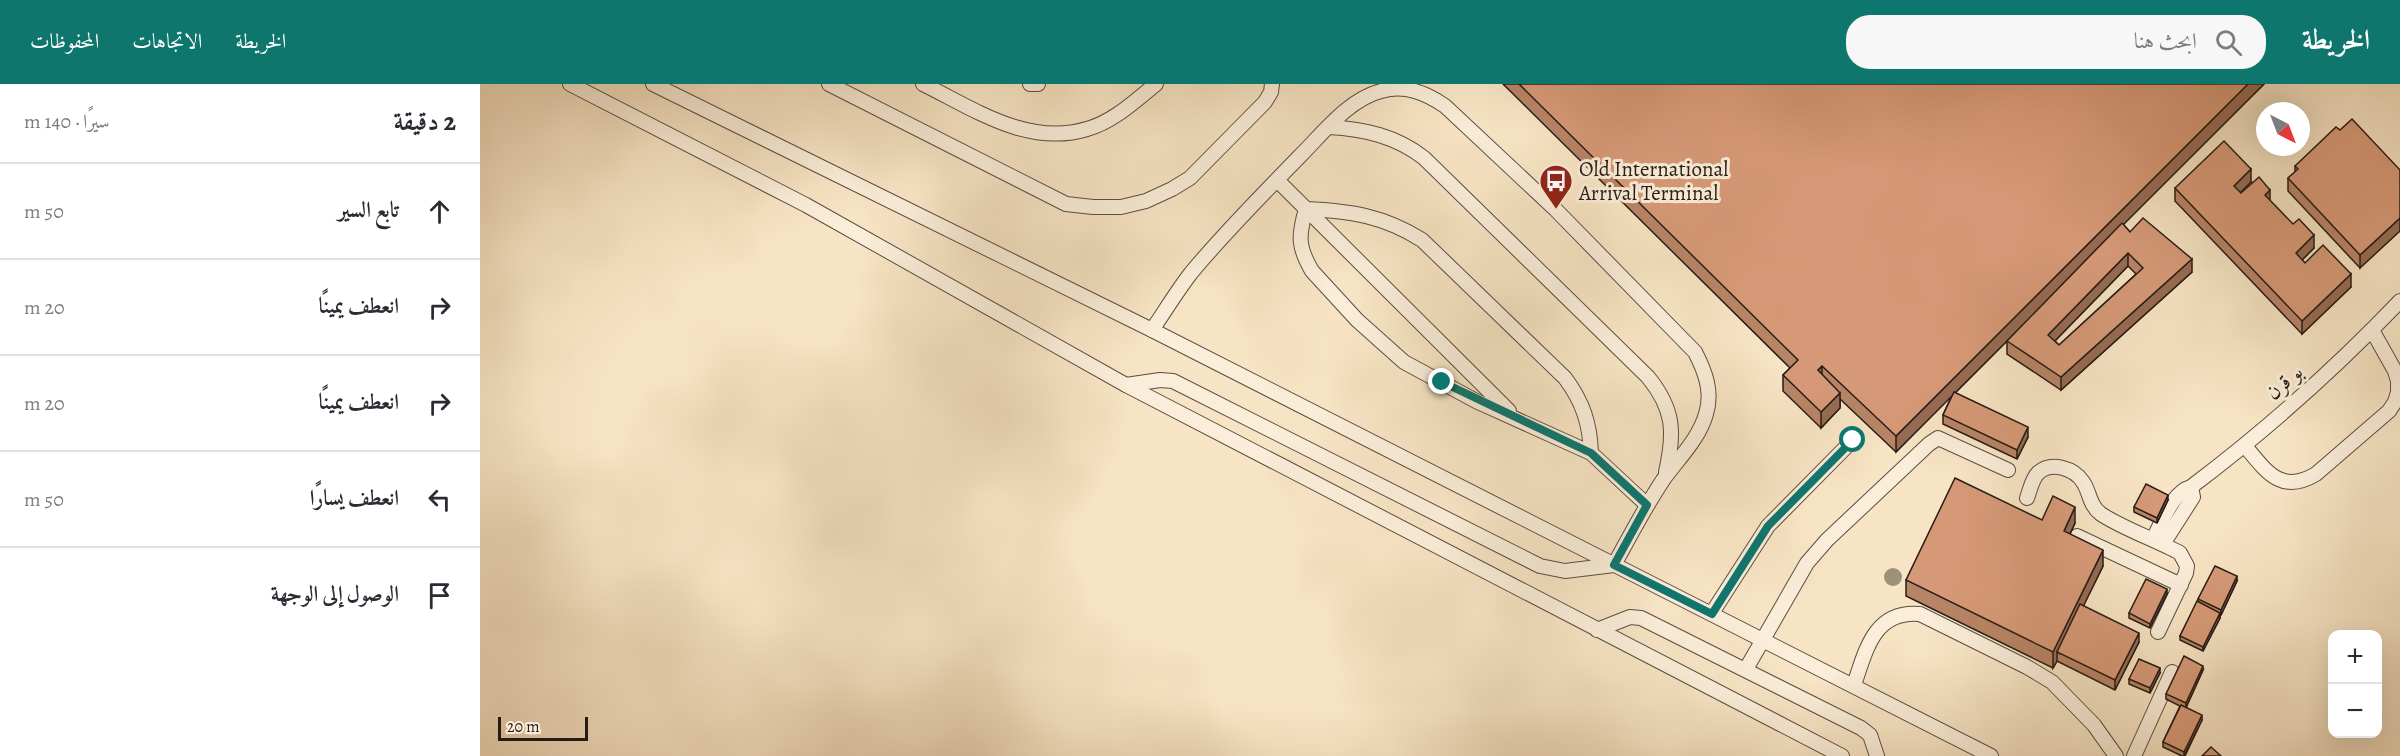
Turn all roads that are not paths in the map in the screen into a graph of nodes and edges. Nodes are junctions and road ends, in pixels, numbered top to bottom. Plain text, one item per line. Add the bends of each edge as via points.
1 (570, 84) edge
2 (653, 84) edge
3 (829, 84) edge
4 (923, 84) edge
5 (1030, 84) edge
6 (1038, 84) edge
7 (1156, 84) edge
8 (1272, 84) edge
9 (1329, 127) junction
10 (1277, 180) junction
11 (1306, 209) junction
12 (2400, 301) edge
13 (1152, 330) junction
14 (2372, 330) junction
15 (1126, 385) junction
16 (1517, 419) junction
17 (1853, 440) dead end
18 (2245, 446) junction
19 (1591, 453) junction
20 (2008, 470) dead end
21 (1664, 480) junction
22 (2027, 498) dead end
23 (1647, 505) junction
24 (2077, 536) edge
25 (2158, 542) junction
26 (1614, 565) junction
27 (2181, 585) junction
28 (1712, 614) junction
29 (1597, 630) junction
30 (2158, 632) dead end
31 (1762, 641) junction
32 (1746, 669) junction
33 (2172, 672) dead end
34 (1854, 685) junction
35 (1842, 756) edge
36 (1877, 756) edge
37 (1991, 756) edge
38 (2116, 756) edge
39 (2134, 756) edge

1 - 15 lane via 806,205
2 - 13 lane
3 - 8 lane via 1066,204 1120,207 1146,201 1190,178 1264,102
4 - 7 lane via 1014,129 1051,135 1088,129 1120,112
5 - 6 lane
9 - 10 lane
9 - 21 lane via 1388,136 1409,146 1648,377 1660,392 1671,420 1672,439
9 - 21 lane via 1360,100 1380,91 1398,88 1427,94 1445,106 1556,210 1695,352 1705,371 1709,392 1706,414 1698,434
10 - 11 lane
10 - 13 lane via 1190,275
11 - 16 lane
11 - 16 lane via 1300,229 1305,259 1357,320 1404,362
11 - 19 lane via 1376,217 1422,240 1565,378 1586,413
12 - 14 lane, بو قرن
13 - 26 lane
14 - 18 lane, بو قرن
14 - 18 lane via 2398,381 2398,392 2388,411 2305,481 2293,483 2269,474
15 - 26 lane via 1173,381 1540,566 1565,571
15 - 29 lane
16 - 19 lane
17 - 28 lane via 1768,526
18 - 25 lane, بو قرن via 2184,489 2176,498
19 - 23 lane
20 - 31 lane via 1938,438 1929,444 1807,563
21 - 23 lane
22 - 25 lane via 2038,473 2062,467 2082,480 2088,498 2100,513
23 - 26 lane
24 - 27 lane
25 - 27 lane via 2185,559 2186,573
26 - 28 lane
27 - 30 lane
28 - 31 lane
29 - 32 lane via 1630,617 1641,618
29 - 35 lane
31 - 32 lane
31 - 34 lane
32 - 36 lane via 1861,728 1870,735
33 - 39 lane
34 - 37 lane
34 - 38 lane via 1876,632 1903,613 1920,614 2052,682 2094,725

